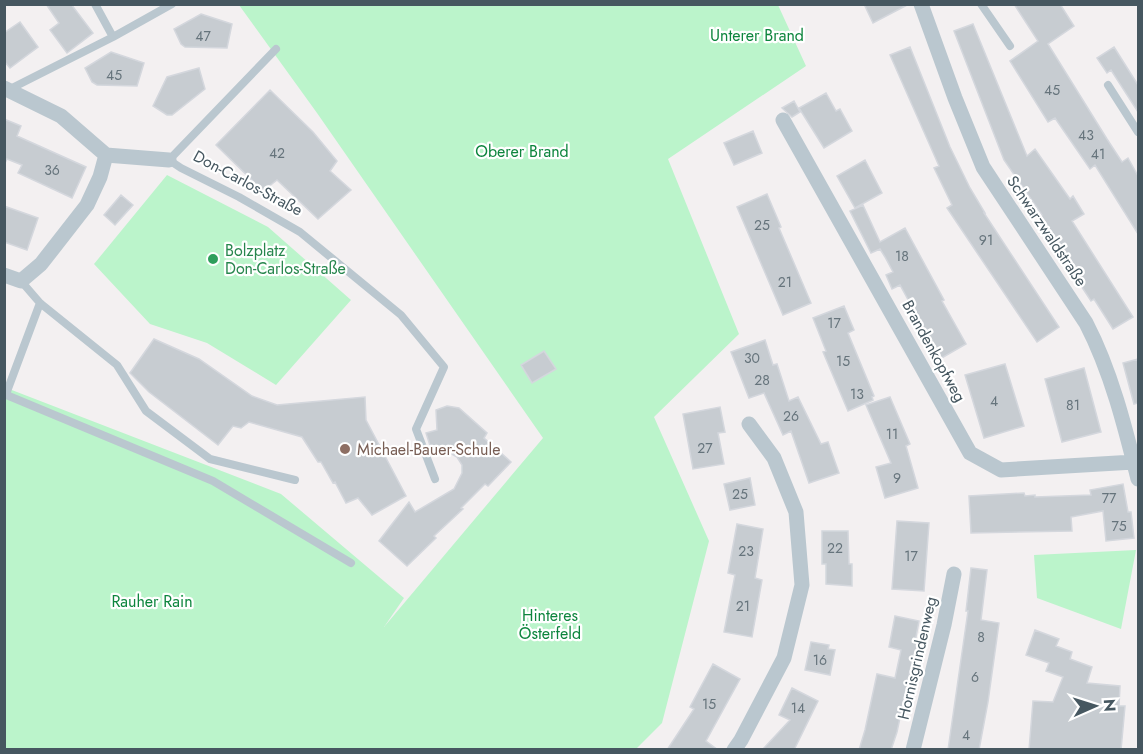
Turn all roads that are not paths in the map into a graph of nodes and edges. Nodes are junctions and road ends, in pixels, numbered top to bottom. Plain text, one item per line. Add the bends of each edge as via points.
1 (95, 4) edge
2 (172, 4) edge
3 (927, 4) edge
4 (981, 4) edge
5 (921, 5) edge
6 (113, 38) junction
7 (1011, 46) dead end
8 (276, 49) dead end
9 (1108, 85) dead end
10 (6, 89) edge
11 (783, 120) dead end
12 (1138, 132) edge
13 (106, 155) junction
14 (169, 159) junction
15 (4, 275) edge
16 (21, 280) junction
17 (40, 303) junction
18 (5, 394) edge
19 (748, 424) dead end
20 (1134, 462) junction
21 (435, 479) dead end
22 (1138, 479) edge
23 (295, 480) dead end
24 (351, 563) dead end
25 (954, 573) dead end
26 (734, 750) edge
27 (913, 750) edge

1 - 6 lane
2 - 6 lane
3 - 5 lane
4 - 7 lane
5 - 20 street, Schwarzwaldstraße via 983,167 1095,340
6 - 10 lane
8 - 14 lane
9 - 12 lane
10 - 13 street via 61,116
11 - 20 street, Brandenkopfweg via 970,453 1001,470
13 - 14 street, Don-Carlos-Straße
13 - 16 street via 87,205 41,264
14 - 21 lane, Don-Carlos-Straße via 300,232 401,315 444,367 416,429
15 - 16 street
16 - 17 lane
17 - 18 lane
17 - 23 lane via 117,364 146,411 210,459
18 - 24 lane via 213,481
19 - 26 street via 774,458 796,512 802,585 784,658
20 - 22 street, Schwarzwaldstraße
25 - 27 street, Hornisgrindenweg

